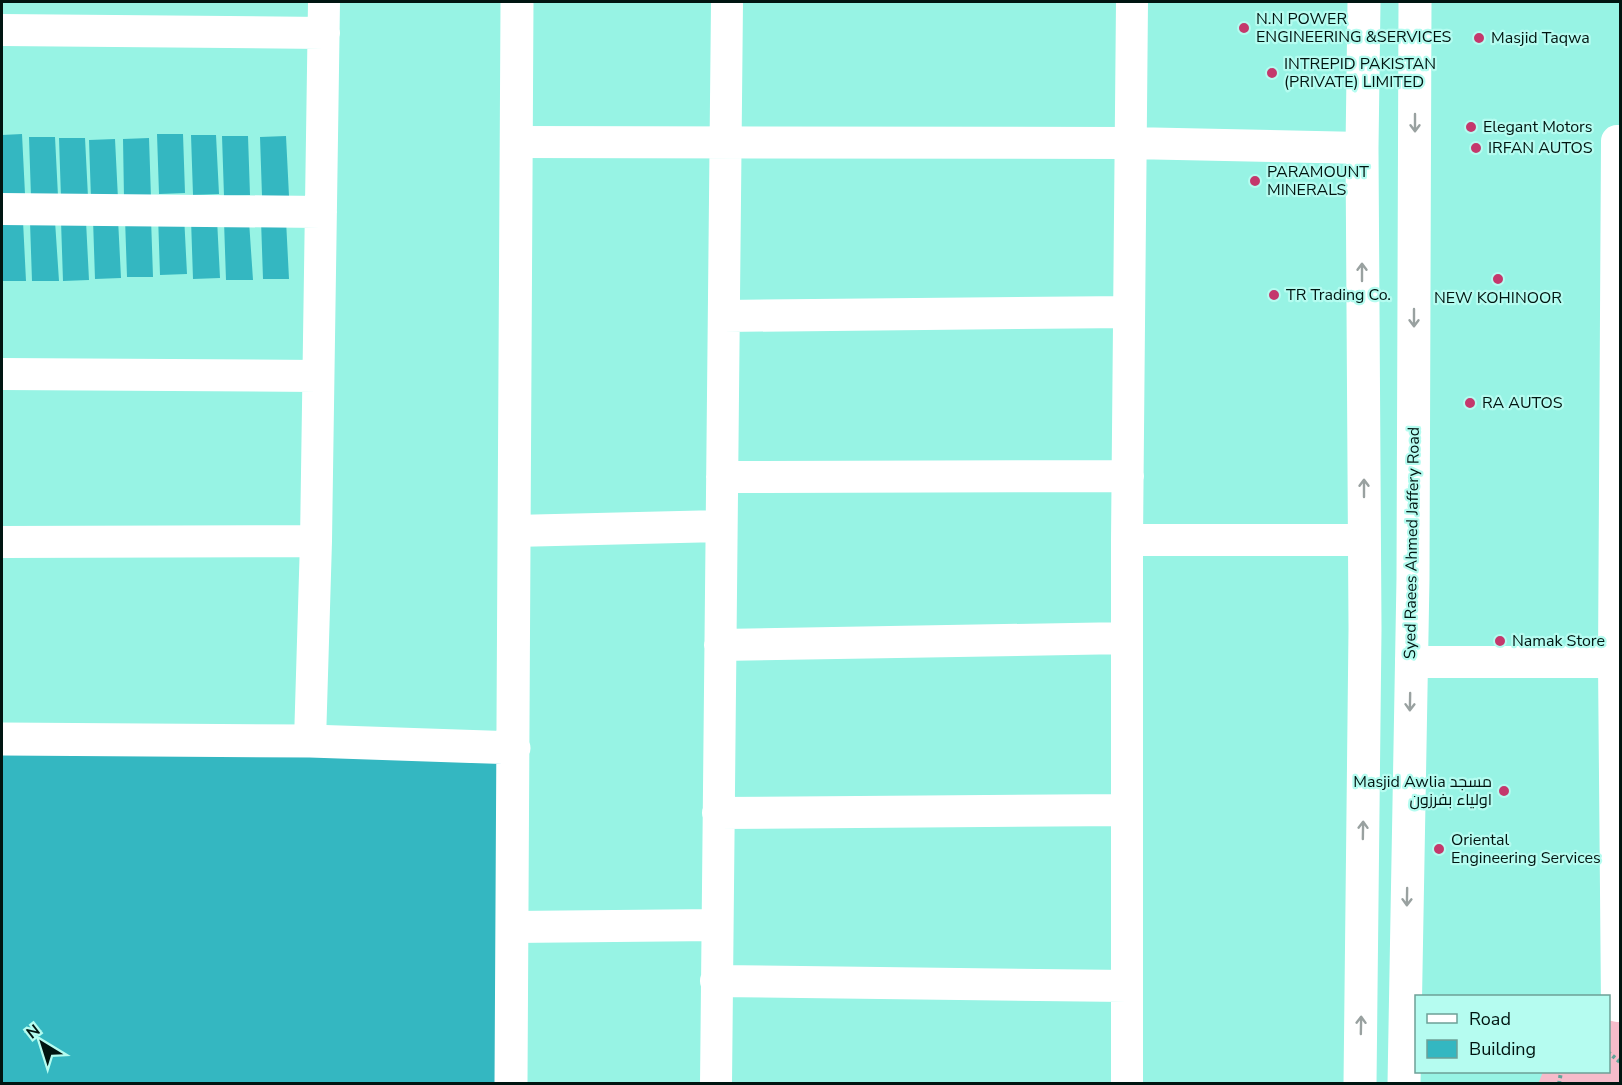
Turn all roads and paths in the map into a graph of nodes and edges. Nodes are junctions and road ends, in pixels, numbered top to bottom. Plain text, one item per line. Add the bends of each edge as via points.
1 (324, 2) edge
2 (517, 2) edge
3 (727, 2) edge
4 (1132, 2) edge
5 (1364, 2) edge
6 (1415, 2) edge
7 (2, 30) edge
8 (324, 33) junction
9 (1620, 141) edge
10 (516, 142) junction
11 (726, 142) junction
12 (1130, 143) junction
13 (1362, 148) junction
14 (2, 208) edge
15 (321, 212) junction
16 (1618, 305) edge
17 (1129, 312) junction
18 (724, 316) junction
19 (2, 374) edge
20 (318, 376) junction
21 (1128, 476) junction
22 (722, 477) junction
23 (1618, 491) edge
24 (721, 526) junction
25 (514, 531) junction
26 (1127, 540) junction
27 (1364, 540) junction
28 (2, 542) edge
29 (316, 542) junction
30 (1413, 578) junction
31 (1364, 584) junction
32 (1365, 629) junction
33 (1127, 638) junction
34 (720, 645) junction
35 (1411, 648) junction
36 (1617, 662) edge
37 (2, 739) edge
38 (310, 741) junction
39 (514, 748) junction
40 (1126, 810) junction
41 (718, 813) junction
42 (1618, 827) edge
43 (717, 925) junction
44 (512, 927) junction
45 (716, 981) junction
46 (1127, 986) junction
47 (1620, 1006) edge
48 (511, 1083) edge
49 (716, 1083) edge
50 (1127, 1083) edge
51 (1360, 1083) edge
52 (1404, 1083) edge

1 - 8 street
2 - 10 main road
3 - 11 street
4 - 12 street
5 - 13 main road
6 -> 30 main road, Syed Raees Ahmed Jaffery Road
7 - 8 street
8 - 15 street
9 - 16 street
10 - 11 street
10 - 25 main road
11 - 12 street
11 - 18 street
12 - 13 street
12 - 17 street
27 -> 13 main road
14 - 15 street
15 - 20 street
16 - 23 street
17 - 18 street
17 - 21 street
18 - 22 street
19 - 20 street
20 - 29 street
21 - 22 street
21 - 26 street
22 - 24 street
23 - 36 street
24 - 25 street
24 - 34 street
25 - 39 main road
26 - 27 street
26 - 33 street
27 - 31 main road
28 - 29 street
29 - 38 street
30 - 31 main road via 1405,593 1390,600 1375,596
30 - 35 main road, Syed Raees Ahmed Jaffery Road
31 - 32 main road
32 - 35 main road via 1377,618 1396,616
51 -> 32 main road
33 - 34 street
33 - 40 street
34 - 41 street
35 - 36 street
35 -> 52 main road, Syed Raees Ahmed Jaffery Road
36 - 42 street
37 - 38 main road
38 - 39 main road
39 - 44 main road
40 - 41 street
40 - 46 street
41 - 43 street
42 - 47 street
43 - 44 street
43 - 45 street
44 - 48 main road
45 - 46 street
45 - 49 street
46 - 50 street

